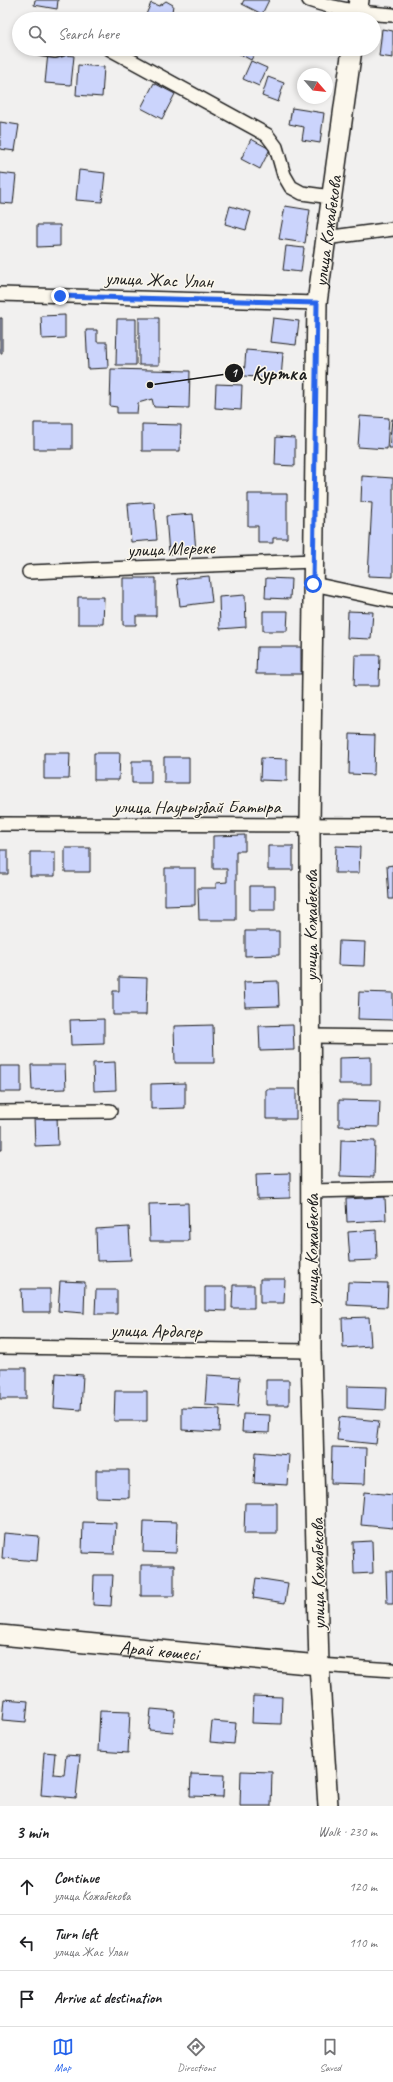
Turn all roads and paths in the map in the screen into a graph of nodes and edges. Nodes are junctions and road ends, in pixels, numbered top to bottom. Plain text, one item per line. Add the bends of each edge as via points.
1 (309, 0) edge
2 (357, 11) edge
3 (381, 14) edge
4 (393, 15) edge
5 (123, 56) edge
6 (351, 56) edge
7 (331, 197) junction
8 (393, 229) edge
9 (325, 238) junction
10 (0, 294) edge
11 (317, 303) junction
12 (314, 561) junction
13 (29, 572) dead end
14 (313, 584) junction
15 (393, 601) edge
16 (0, 824) edge
17 (310, 825) junction
18 (393, 825) edge
19 (310, 1036) junction
20 (393, 1037) edge
21 (110, 1111) dead end
22 (0, 1112) edge
23 (393, 1189) edge
24 (311, 1191) junction
25 (0, 1347) edge
26 (311, 1351) junction
27 (0, 1635) edge
28 (319, 1665) junction
29 (393, 1670) edge
30 (328, 1806) edge

1 - 2 street via 335,9
3 - 4 street
5 - 7 street via 267,135 276,147 284,175 292,187 302,193
6 - 7 main road, улица Кожабекова
7 - 9 main road, улица Кожабекова
8 - 9 street
9 - 11 main road, улица Кожабекова
10 - 11 street, улица Жас Улан
11 - 12 main road, улица Кожабекова
12 - 13 street, улица Мереке
12 - 14 main road, улица Кожабекова
14 - 15 street
14 - 17 main road, улица Кожабекова
16 - 17 street, улица Наурызбай Батыра
17 - 18 street, улица Наурызбай Батыра
17 - 19 main road, улица Кожабекова
19 - 20 street
19 - 24 main road, улица Кожабекова
21 - 22 street
23 - 24 street
24 - 26 main road, улица Кожабекова
25 - 26 street, улица Ардагер
26 - 28 main road, улица Кожабекова
27 - 28 main road, Арай көшесі
28 - 29 street
28 - 30 main road, улица Кожабекова

